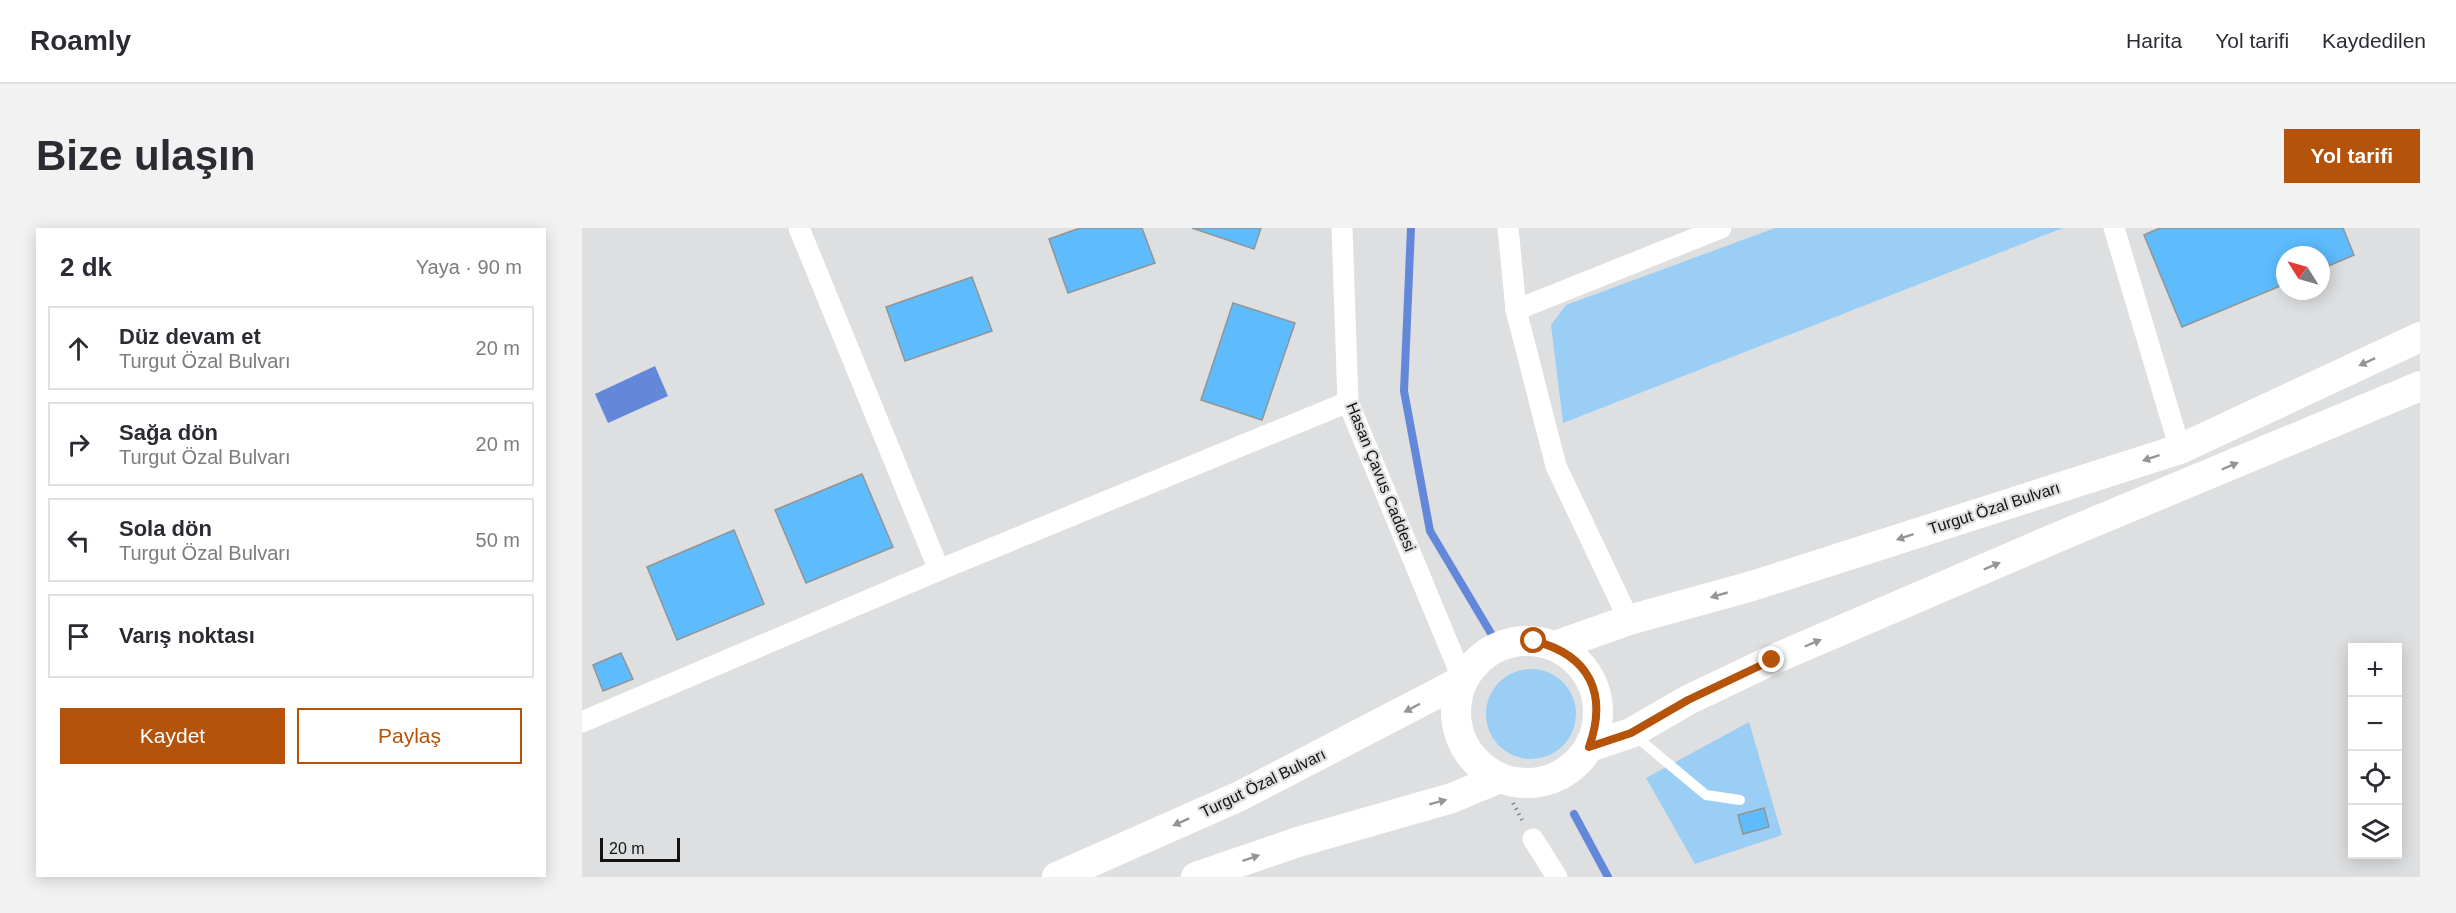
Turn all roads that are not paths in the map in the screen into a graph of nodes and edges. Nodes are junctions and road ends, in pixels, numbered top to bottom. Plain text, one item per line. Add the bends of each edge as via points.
1 (799, 228) edge
2 (1342, 228) edge
3 (1508, 228) edge
4 (1721, 228) edge
5 (2114, 228) edge
6 (1516, 310) junction
7 (2420, 337) edge
8 (2420, 386) edge
9 (1348, 402) junction
10 (2180, 449) junction
11 (939, 570) junction
12 (1629, 620) junction
13 (1555, 646) junction
14 (1463, 680) junction
15 (582, 722) edge
16 (1631, 733) junction
17 (1589, 747) junction
18 (1500, 778) junction
19 (1740, 800) dead end
20 (1533, 839) road end
21 (1057, 877) edge
22 (1196, 877) edge
23 (1557, 877) edge

1 - 11 street
2 - 9 street, Hasan Çavus Caddesi
3 - 6 street
4 - 6 street
5 - 10 street
6 - 12 street via 1556,466
7 -> 10 main road, Turgut Özal Bulvarı
16 -> 8 main road, Turgut Özal Bulvarı via 1688,700 1772,660
9 - 11 street
9 - 14 street, Hasan Çavus Caddesi
10 -> 12 main road, Turgut Özal Bulvarı via 1752,586
11 - 15 street
12 - 13 main road, Turgut Özal Bulvarı
13 - 14 main road, Turgut Özal Bulvarı via 1513,642 1484,656
13 - 17 main road, Turgut Özal Bulvarı via 1575,659 1590,678 1598,700 1597,724
14 - 18 main road, Turgut Özal Bulvarı via 1457,726 1465,748 1480,766
14 -> 21 main road, Turgut Özal Bulvarı via 1240,796
16 - 17 main road, Turgut Özal Bulvarı
16 - 19 lane via 1706,795
17 - 18 main road, Turgut Özal Bulvarı via 1576,763 1550,779 1520,783
22 -> 18 main road, Turgut Özal Bulvarı via 1298,842 1452,798
20 - 23 street

